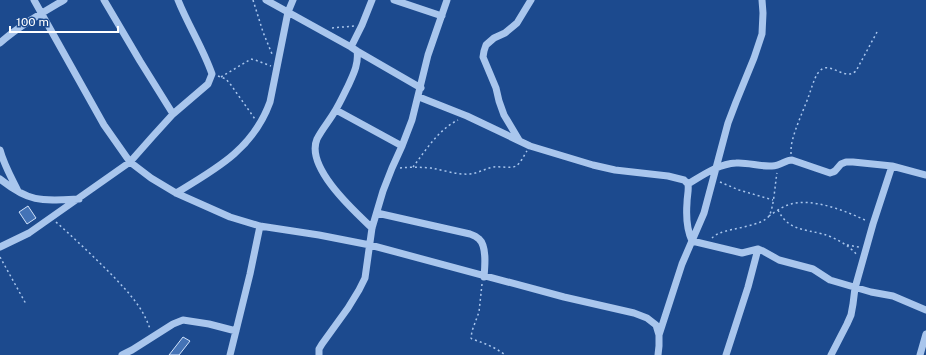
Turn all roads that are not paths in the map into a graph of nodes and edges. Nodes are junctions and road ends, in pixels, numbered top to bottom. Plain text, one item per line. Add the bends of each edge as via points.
1 (34, 0) edge
2 (64, 0) edge
3 (104, 0) edge
4 (178, 0) edge
5 (266, 0) edge
6 (293, 0) edge
7 (372, 0) edge
8 (394, 0) edge
9 (448, 0) edge
10 (531, 0) edge
11 (762, 0) edge
12 (288, 12) junction
13 (41, 13) junction
14 (442, 16) junction
15 (0, 44) edge
16 (351, 46) junction
17 (357, 51) junction
18 (421, 88) junction
19 (419, 97) junction
20 (336, 110) junction
21 (173, 114) junction
22 (520, 140) junction
23 (402, 146) junction
24 (0, 150) edge
25 (130, 162) junction
26 (892, 166) junction
27 (716, 168) junction
28 (926, 175) edge
29 (0, 178) edge
30 (699, 178) junction
31 (713, 179) junction
32 (688, 184) junction
33 (20, 193) junction
34 (176, 193) junction
35 (79, 199) junction
36 (377, 213) junction
37 (260, 226) junction
38 (372, 228) junction
39 (692, 242) junction
40 (370, 245) junction
41 (0, 247) edge
42 (758, 249) junction
43 (484, 277) junction
44 (855, 288) junction
45 (926, 310) edge
46 (236, 331) junction
47 (926, 334) edge
48 (659, 335) junction
49 (122, 355) edge
50 (230, 355) edge
51 (319, 355) edge
52 (658, 355) edge
53 (726, 355) edge
54 (831, 355) edge
55 (920, 355) edge

1 - 13 street
2 - 13 street
3 - 21 street
4 - 21 street via 212,74 208,84
5 - 12 street
6 - 12 street
7 - 16 street
8 - 14 street
9 - 14 street
10 - 22 street via 517,22 486,44 483,57 504,115
11 - 27 street via 762,34 731,116
12 - 16 street
12 - 34 street via 270,102 259,126 230,159
13 - 15 street
13 - 25 street via 104,125
14 - 18 street via 428,55
16 - 17 street
17 - 18 street
17 - 20 street via 357,66
18 - 19 street
19 - 22 street
19 - 23 street
20 - 23 street
20 - 38 street via 317,139 314,150 328,180 345,202
21 - 25 street
22 - 32 street via 530,146 594,165 668,176 684,180
23 - 36 street via 383,191
24 - 33 street via 8,173
25 - 34 street
25 - 35 street
26 - 27 street via 846,162 830,173 790,160 774,167 736,162
26 - 28 street
26 - 44 street via 872,224
27 - 30 street
27 - 31 street
29 - 33 street
30 - 31 street
30 - 32 street
31 - 39 street
32 - 39 street via 687,227
33 - 35 street via 39,200
34 - 37 street
35 - 41 street via 29,233
36 - 38 street
36 - 43 street via 470,234 480,239 484,245
37 - 40 street
37 - 46 street
38 - 40 street
39 - 42 street via 742,252
39 - 48 street via 682,264
40 - 43 street
40 - 51 street via 367,269 359,290 322,344
42 - 44 street via 779,260 813,269 830,280
42 - 53 street
43 - 48 street via 647,318 656,325
44 - 45 street via 894,296
44 - 54 street via 847,324
46 - 49 street via 183,320
46 - 50 street
47 - 55 street
48 - 52 street

